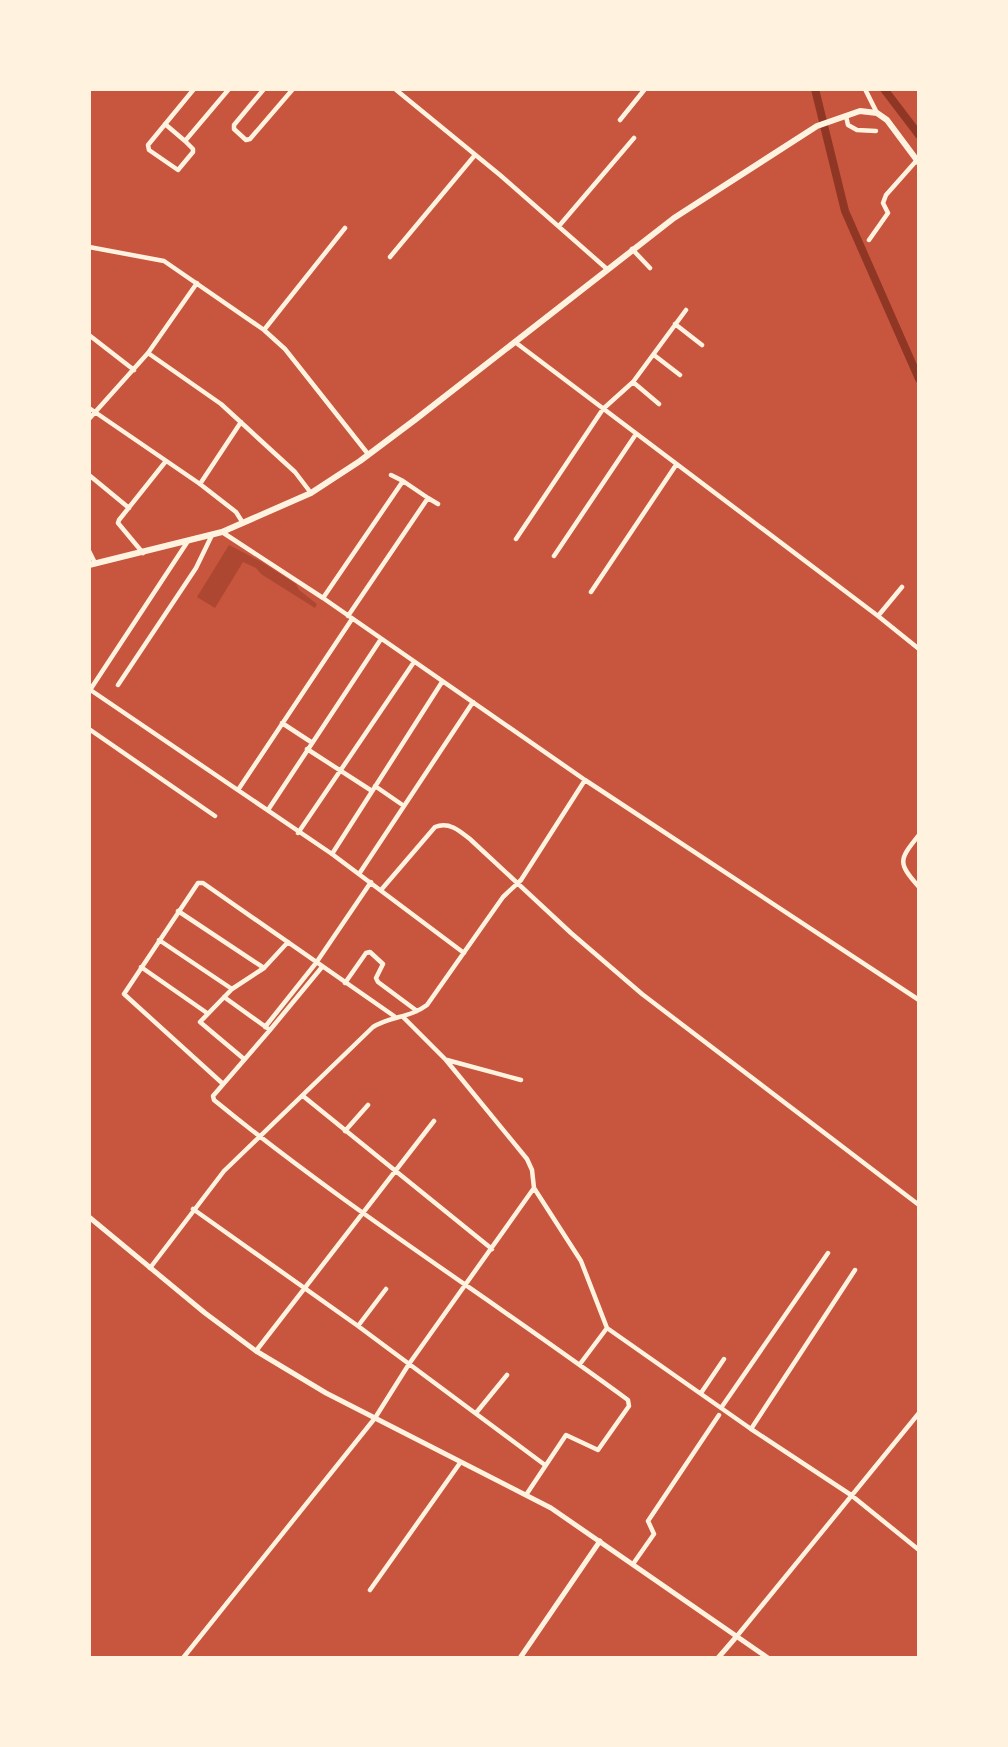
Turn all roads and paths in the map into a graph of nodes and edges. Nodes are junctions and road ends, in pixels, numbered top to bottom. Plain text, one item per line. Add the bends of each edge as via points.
1 (194, 89) edge
2 (229, 89) edge
3 (264, 89) edge
4 (293, 89) edge
5 (395, 89) edge
6 (645, 89) edge
7 (865, 89) edge
8 (877, 113) junction
9 (846, 116) junction
10 (620, 120) dead end
11 (165, 124) junction
12 (876, 131) dead end
13 (634, 138) dead end
14 (185, 141) junction
15 (475, 155) junction
16 (918, 161) edge
17 (559, 226) junction
18 (345, 228) dead end
19 (869, 240) dead end
20 (89, 247) edge
21 (632, 250) junction
22 (390, 257) dead end
23 (650, 268) dead end
24 (607, 269) junction
25 (197, 283) junction
26 (686, 310) dead end
27 (675, 324) junction
28 (264, 330) junction
29 (89, 335) edge
30 (516, 342) junction
31 (702, 345) dead end
32 (148, 353) junction
33 (654, 355) junction
34 (134, 370) junction
35 (680, 375) dead end
36 (633, 382) junction
37 (659, 404) dead end
38 (89, 408) edge
39 (603, 409) junction
40 (96, 412) junction
41 (89, 419) edge
42 (242, 422) junction
43 (636, 433) junction
44 (368, 454) junction
45 (166, 461) junction
46 (677, 465) junction
47 (89, 475) edge
48 (391, 475) dead end
49 (403, 481) junction
50 (200, 484) junction
51 (311, 493) junction
52 (428, 498) junction
53 (438, 504) dead end
54 (130, 508) junction
55 (243, 523) junction
56 (222, 532) junction
57 (212, 535) junction
58 (516, 539) dead end
59 (188, 541) junction
60 (89, 551) edge
61 (143, 553) junction
62 (554, 556) dead end
63 (92, 564) edge
64 (902, 587) dead end
65 (591, 592) dead end
66 (323, 598) junction
67 (878, 615) junction
68 (350, 617) junction
69 (381, 639) junction
70 (919, 649) edge
71 (414, 662) junction
72 (442, 681) junction
73 (118, 685) dead end
74 (90, 690) edge
75 (472, 702) junction
76 (282, 723) junction
77 (89, 730) edge
78 (311, 742) junction
79 (307, 749) junction
80 (339, 771) junction
81 (585, 780) junction
82 (373, 788) junction
83 (238, 790) junction
84 (404, 806) junction
85 (268, 810) junction
86 (215, 816) dead end
87 (298, 833) junction
88 (919, 835) edge
89 (332, 854) junction
90 (359, 874) junction
91 (370, 882) junction
92 (517, 883) junction
93 (919, 887) edge
94 (381, 890) junction
95 (178, 911) junction
96 (159, 940) junction
97 (288, 942) junction
98 (464, 953) junction
99 (316, 963) junction
100 (141, 967) junction
101 (322, 967) junction
102 (264, 968) junction
103 (309, 973) junction
104 (315, 976) junction
105 (345, 983) junction
106 (232, 989) junction
107 (224, 997) junction
108 (919, 1000) edge
109 (417, 1012) junction
110 (207, 1013) junction
111 (395, 1017) junction
112 (403, 1017) junction
113 (267, 1028) junction
114 (244, 1059) junction
115 (446, 1060) junction
116 (521, 1080) dead end
117 (222, 1083) junction
118 (303, 1096) junction
119 (368, 1105) dead end
120 (434, 1121) dead end
121 (345, 1131) junction
122 (259, 1137) junction
123 (395, 1171) junction
124 (534, 1188) junction
125 (919, 1205) edge
126 (193, 1209) junction
127 (365, 1214) junction
128 (89, 1217) edge
129 (492, 1249) junction
130 (828, 1253) dead end
131 (150, 1268) junction
132 (855, 1270) dead end
133 (465, 1285) junction
134 (305, 1287) junction
135 (386, 1289) dead end
136 (358, 1326) junction
137 (607, 1328) junction
138 (256, 1352) junction
139 (724, 1359) dead end
140 (409, 1364) junction
141 (580, 1364) junction
142 (507, 1375) dead end
143 (701, 1394) junction
144 (722, 1408) junction
145 (476, 1413) junction
146 (919, 1413) edge
147 (719, 1415) dead end
148 (375, 1418) junction
149 (751, 1429) junction
150 (460, 1463) junction
151 (545, 1465) junction
152 (526, 1494) junction
153 (851, 1495) junction
154 (600, 1541) junction
155 (919, 1550) edge
156 (633, 1564) junction
157 (370, 1590) dead end
158 (737, 1636) junction
159 (183, 1658) edge
160 (520, 1658) edge
161 (718, 1658) edge
162 (768, 1658) edge

1 - 11 street
2 - 14 street
3 - 4 street via 234,125 246,140
5 - 15 street
6 - 10 street
7 - 8 street
8 - 9 main road via 863,110
8 - 16 main road
9 - 12 street via 849,127
9 - 21 main road via 817,126 696,202
11 - 14 street
11 - 14 street via 149,150 177,170 193,152
13 - 17 street
15 - 17 street
15 - 22 street
16 - 19 street via 886,195 883,203 888,213
17 - 24 street
18 - 28 street
20 - 25 street via 164,261
21 - 23 street
21 - 24 main road
24 - 30 main road
25 - 28 street
25 - 32 street
26 - 27 street
27 - 31 street
27 - 33 street
28 - 44 street via 285,349
29 - 34 street
30 - 39 street
30 - 44 main road
32 - 34 street
32 - 42 street
33 - 35 street
33 - 36 street
34 - 40 street
36 - 37 street
36 - 39 street
38 - 40 street
39 - 43 street
39 - 58 street
40 - 41 street
40 - 45 street
42 - 50 street
42 - 51 street
43 - 46 street
43 - 62 street
44 - 51 main road
45 - 50 street
45 - 54 street
46 - 65 street
46 - 67 street
47 - 54 street
48 - 49 street
49 - 52 street
49 - 66 street
50 - 55 street
51 - 55 main road
52 - 53 street
52 - 68 street
54 - 61 street via 118,523
55 - 56 main road
56 - 57 main road
56 - 66 street
57 - 59 main road
57 - 73 street via 196,568
59 - 61 main road
59 - 74 street
60 - 63 street
61 - 63 main road
64 - 67 street
66 - 68 street
67 - 70 street
68 - 69 street
68 - 76 street
69 - 71 street
69 - 78 street
71 - 72 street
71 - 80 street
72 - 75 street
72 - 82 street
74 - 83 street
75 - 81 street
75 - 84 street
76 - 78 street
76 - 83 street
77 - 86 street
78 - 79 street
79 - 80 street
79 - 85 street
80 - 82 street
80 - 87 street
81 - 92 street
81 - 108 street
82 - 84 street
82 - 89 street
83 - 85 street
84 - 90 street
85 - 87 street
87 - 89 street
88 - 93 street via 902,861
89 - 90 street
90 - 91 street
91 - 94 street
91 - 99 street
92 - 94 street via 471,840 443,825 435,827
92 - 98 street
92 - 125 street via 642,995
94 - 98 street
95 - 96 street
95 - 97 street via 200,882
95 - 102 street
96 - 100 street
96 - 106 street
97 - 99 street
97 - 102 street
98 - 109 street
99 - 101 street
99 - 103 street
100 - 110 street
100 - 117 street via 125,991 126,997
101 - 104 street
101 - 105 street
102 - 106 street
103 - 104 street
103 - 113 street
104 - 113 street
105 - 109 street via 370,952 383,964 376,980
105 - 111 street
106 - 107 street
107 - 110 street
107 - 113 street
109 - 112 street
110 - 114 street via 200,1024
111 - 112 street
111 - 118 street via 373,1027
112 - 115 street
113 - 114 street
114 - 117 street
115 - 116 street
115 - 124 street via 527,1159
117 - 122 street via 212,1098
118 - 121 street
118 - 122 street
119 - 121 street
120 - 123 street
121 - 123 street
122 - 126 street
122 - 127 street
123 - 127 street
123 - 129 street
124 - 129 street
124 - 137 street via 581,1261
126 - 131 street
126 - 134 street
127 - 133 street
127 - 134 street
128 - 131 street
129 - 133 street
130 - 144 street
131 - 138 street
132 - 149 street
133 - 140 street
133 - 141 street
134 - 136 street
134 - 138 street
135 - 136 street
136 - 140 street
137 - 141 street
137 - 143 street
138 - 148 street
139 - 143 street
140 - 145 street
140 - 148 street
141 - 151 street via 628,1400 629,1406 598,1450 566,1435
142 - 145 street
143 - 144 street
144 - 149 street
145 - 151 street
146 - 153 street
147 - 156 street via 648,1521 653,1536
148 - 150 street
148 - 159 street
149 - 153 street
150 - 152 street
150 - 157 street
151 - 152 street
152 - 154 street
153 - 155 street
153 - 158 street
154 - 156 street
154 - 160 street
156 - 158 street
158 - 161 street
158 - 162 street

